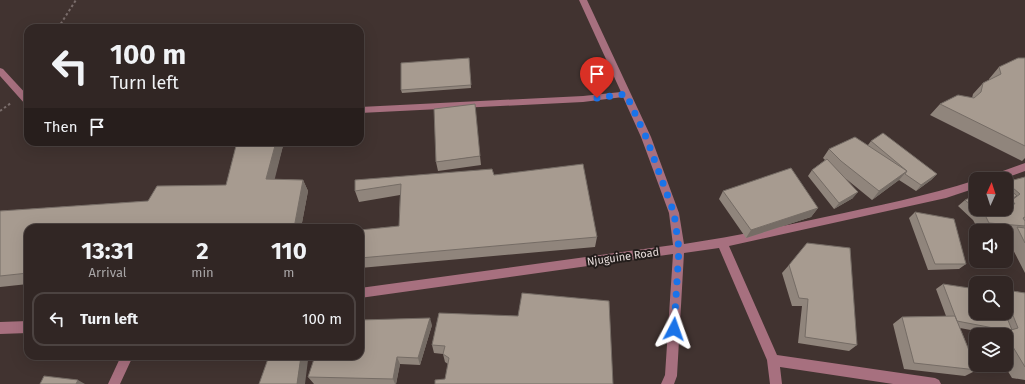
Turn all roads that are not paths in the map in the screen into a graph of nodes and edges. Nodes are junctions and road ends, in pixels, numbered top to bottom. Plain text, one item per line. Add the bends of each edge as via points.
1 (583, 0) edge
2 (0, 71) edge
3 (626, 94) junction
4 (24, 98) edge
5 (364, 110) edge
6 (1025, 167) edge
7 (1011, 172) edge
8 (969, 186) edge
9 (722, 243) junction
10 (679, 249) junction
11 (364, 292) edge
12 (24, 327) edge
13 (0, 328) edge
14 (125, 360) edge
15 (773, 360) junction
16 (917, 383) edge
17 (114, 384) edge
18 (667, 384) edge
19 (776, 384) edge
20 (936, 384) edge

1 - 3 street
2 - 4 street
3 - 5 street via 582,100
3 - 10 street via 646,137 674,213
6 - 7 street
8 - 9 street, Njuguine Road via 878,210
9 - 10 street, Njuguine Road
9 - 15 street
10 - 11 street, Njuguine Road
10 - 18 street via 671,376
12 - 13 street
14 - 17 street
15 - 16 street
15 - 19 street
16 - 20 street

